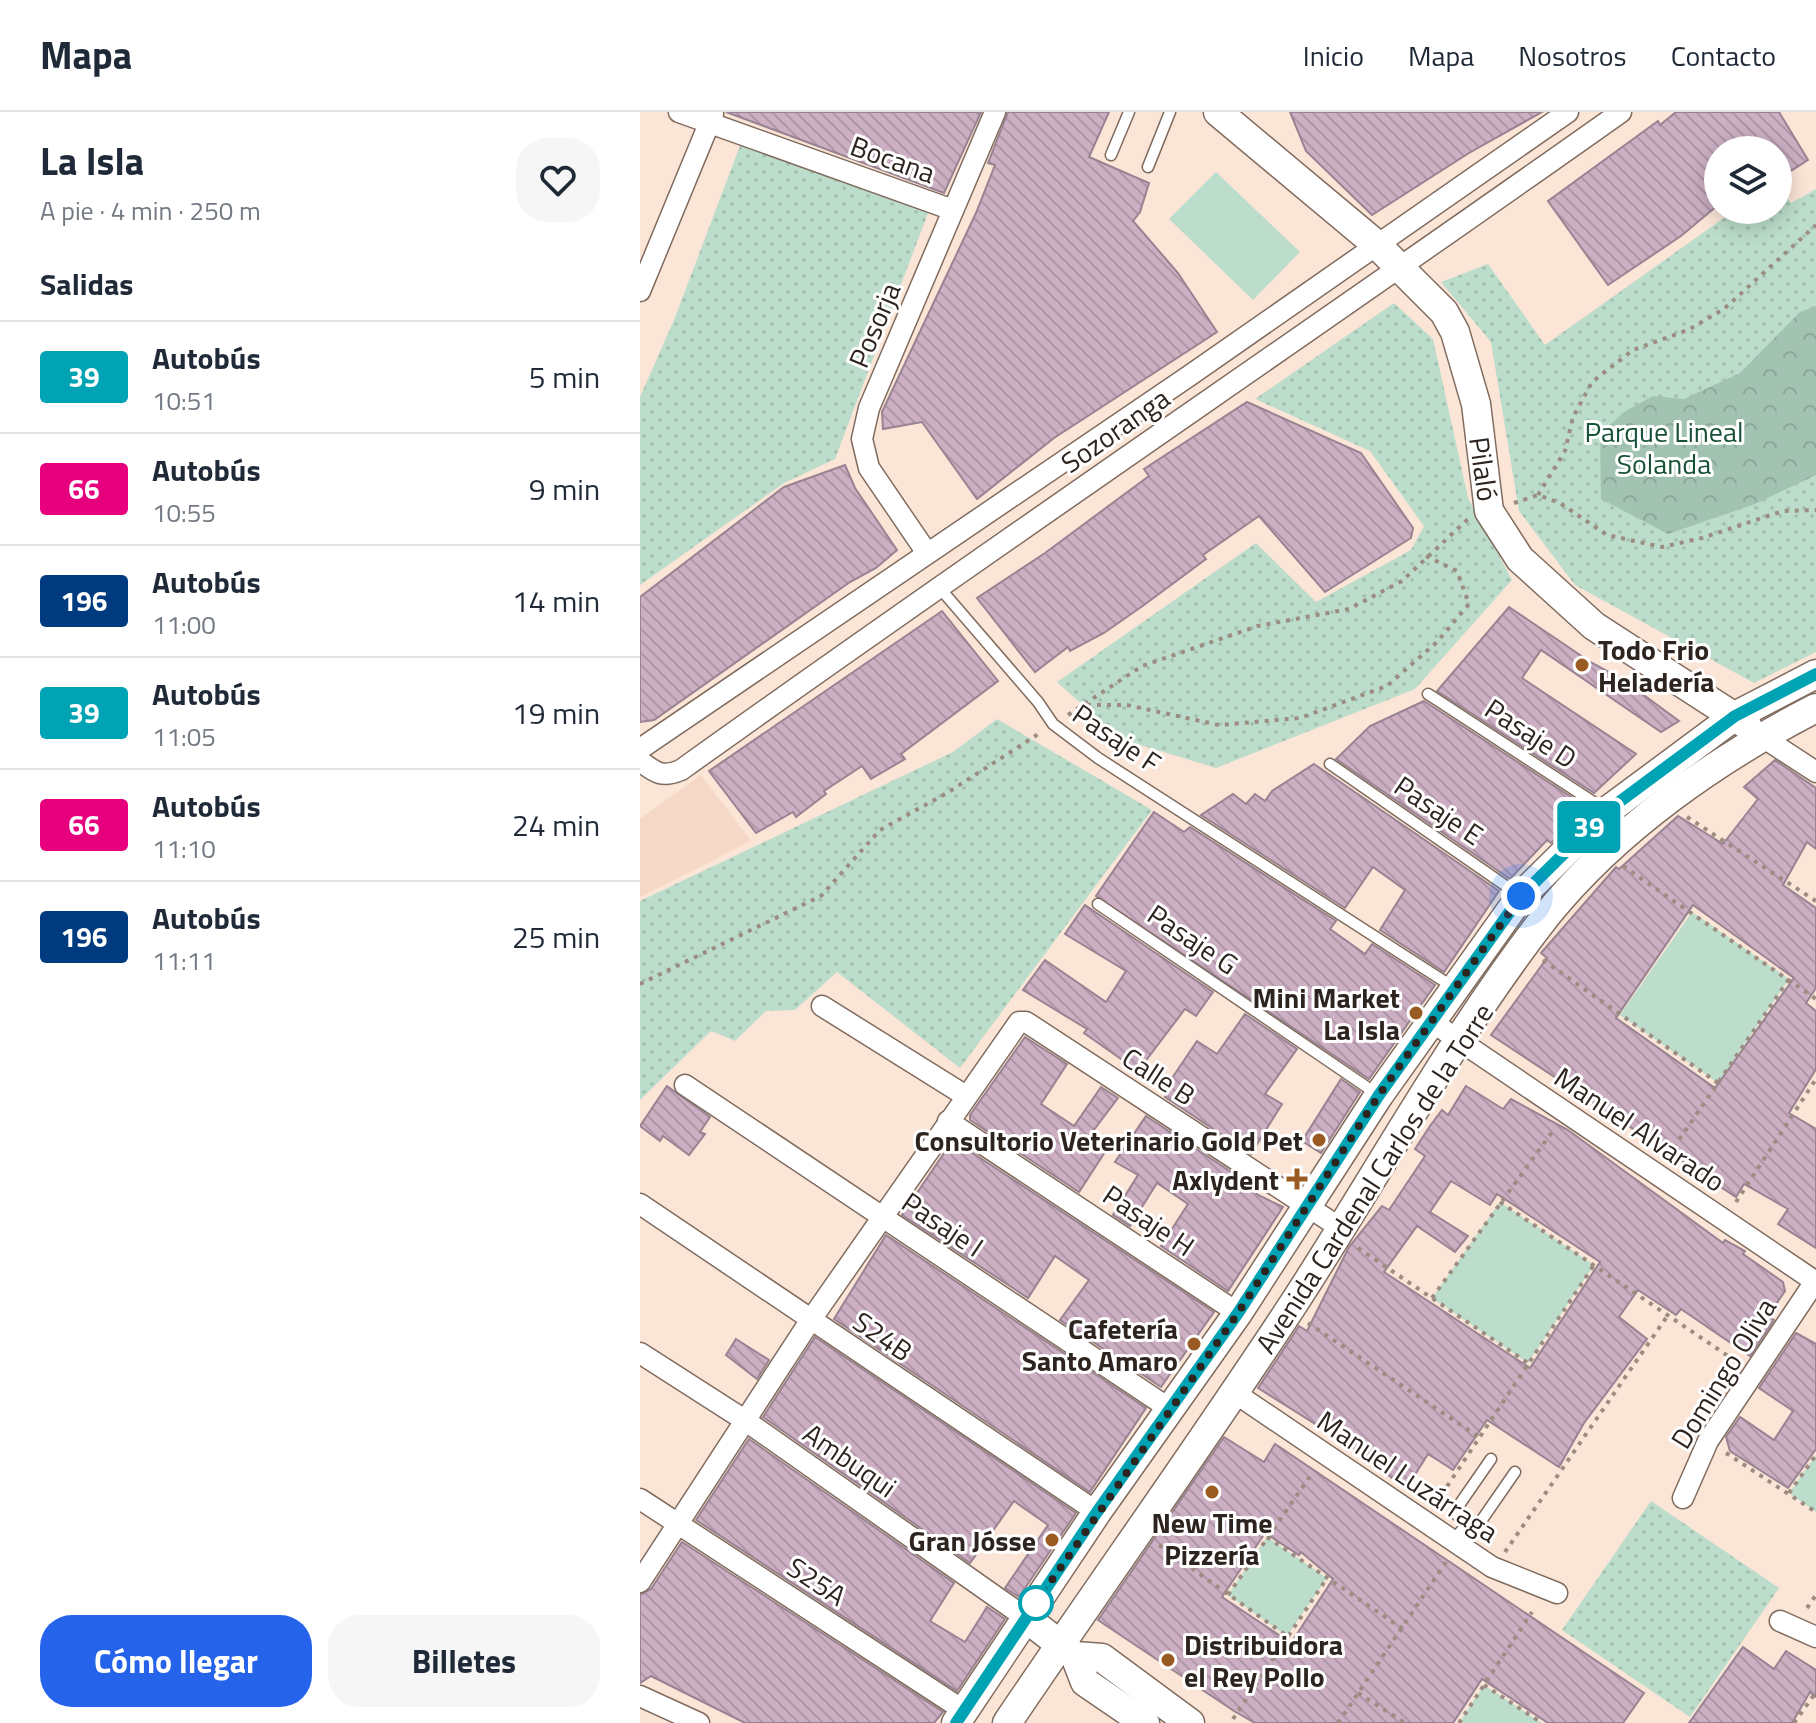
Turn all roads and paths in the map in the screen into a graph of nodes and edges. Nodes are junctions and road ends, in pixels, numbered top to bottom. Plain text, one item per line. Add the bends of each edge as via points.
1 (679, 112) edge
2 (995, 112) edge
3 (1129, 112) edge
4 (1170, 112) edge
5 (1218, 112) edge
6 (1568, 112) edge
7 (1621, 112) edge
8 (711, 118) edge
9 (1111, 155) dead end
10 (1148, 167) dead end
11 (953, 210) junction
12 (1816, 225) edge
13 (1377, 245) junction
14 (1401, 268) junction
15 (640, 291) edge
16 (1189, 376) junction
17 (1205, 402) junction
18 (1538, 495) junction
19 (1816, 510) edge
20 (1489, 511) junction
21 (927, 553) junction
22 (1426, 556) dead end
23 (938, 586) junction
24 (1816, 674) edge
25 (1428, 694) dead end
26 (1085, 705) dead end
27 (1816, 708) edge
28 (1735, 716) junction
29 (1761, 736) junction
30 (640, 749) edge
31 (640, 761) edge
32 (1330, 764) dead end
33 (1816, 772) edge
34 (1677, 810) dead end
35 (1607, 811) junction
36 (1615, 861) dead end
37 (1521, 896) junction
38 (1816, 901) edge
39 (1098, 904) dead end
40 (1534, 954) dead end
41 (1789, 979) junction
42 (1455, 988) junction
43 (1816, 999) edge
44 (822, 1006) dead end
45 (1432, 1022) junction
46 (1460, 1041) junction
47 (1816, 1079) edge
48 (1718, 1083) junction
49 (685, 1085) dead end
50 (1379, 1095) junction
51 (966, 1096) junction
52 (1561, 1120) dead end
53 (948, 1121) junction
54 (1668, 1157) dead end
55 (1500, 1202) junction
56 (1736, 1202) dead end
57 (640, 1204) edge
58 (1307, 1207) junction
59 (882, 1217) junction
60 (1344, 1235) junction
61 (1594, 1265) junction
62 (1816, 1281) edge
63 (1432, 1298) junction
64 (1238, 1313) junction
65 (1668, 1315) junction
66 (1299, 1318) dead end
67 (810, 1321) junction
68 (640, 1353) edge
69 (1528, 1363) junction
70 (1744, 1367) dead end
71 (1235, 1393) junction
72 (1170, 1409) junction
73 (746, 1421) junction
74 (1479, 1437) junction
75 (1726, 1453) dead end
76 (1816, 1455) edge
77 (1491, 1459) dead end
78 (1316, 1468) dead end
79 (1515, 1472) dead end
80 (1789, 1493) junction
81 (1683, 1498) dead end
82 (640, 1499) edge
83 (1097, 1512) junction
84 (1816, 1512) edge
85 (1430, 1513) dead end
86 (678, 1524) junction
87 (1148, 1537) dead end
88 (1267, 1537) junction
89 (1456, 1541) junction
90 (1504, 1554) dead end
91 (1327, 1578) junction
92 (640, 1582) edge
93 (1557, 1593) dead end
94 (1228, 1595) junction
95 (1816, 1595) edge
96 (1807, 1608) dead end
97 (1532, 1612) dead end
98 (1026, 1618) junction
99 (1780, 1621) dead end
100 (1403, 1629) junction
101 (1287, 1636) junction
102 (1816, 1637) edge
103 (1068, 1650) junction
104 (1484, 1685) junction
105 (1816, 1692) edge
106 (1358, 1693) junction
107 (640, 1696) edge
108 (960, 1717) edge
109 (1233, 1719) dead end
110 (699, 1723) edge
111 (1007, 1723) edge
112 (1145, 1723) edge
113 (1190, 1723) edge
114 (1338, 1723) edge
115 (1405, 1723) edge
116 (1459, 1723) edge
117 (1542, 1723) edge
118 (1794, 1723) edge

1 - 8 street, Bocana
2 - 11 street, Posorja
3 - 9 lane
4 - 10 lane
5 - 13 street, Pilaló
6 - 13 street, Sozoranga
7 - 14 street, Sozoranga
8 - 11 street, Bocana
8 - 15 street
11 - 21 street, Posorja via 869,408 862,439 869,468
12 - 18 path via 1724,309 1688,330 1633,350 1592,382 1573,417 1565,451
13 - 14 street, Pilaló
13 - 16 street, Sozoranga
14 - 17 street, Sozoranga
14 - 20 street, Pilaló via 1444,312 1455,332 1476,404
16 - 17 street
16 - 21 street, Sozoranga
17 - 23 street, Sozoranga
18 - 19 path via 1560,503 1607,535 1662,547 1783,511
18 - 20 path
20 - 28 street, Pilaló via 1520,559 1594,626
21 - 30 street, Sozoranga
22 - 26 path via 1457,571 1469,604 1437,642 1387,686 1300,718 1219,725 1127,705
23 - 31 street, Sozoranga via 681,770 656,774
23 - 42 lane, Pasaje F via 1053,724
24 - 28 street, Avenida Cardenal Carlos de la Torre
25 - 35 lane, Pasaje D
27 - 29 street, Avenida Cardenal Carlos de la Torre
28 - 29 street, Pilaló
28 - 35 street, Avenida Cardenal Carlos de la Torre
29 - 33 street, Pilaló
29 - 46 street, Avenida Cardenal Carlos de la Torre via 1667,802 1605,855 1547,916
32 - 37 lane, Pasaje E
34 - 38 path
35 - 37 street, Avenida Cardenal Carlos de la Torre
36 - 41 path
37 - 42 street, Avenida Cardenal Carlos de la Torre
39 - 50 lane, Pasaje G
40 - 48 path
41 - 43 path
41 - 48 path
42 - 45 street, Avenida Cardenal Carlos de la Torre
44 - 51 street
45 - 46 street, Manuel Alvarado
45 - 50 street, Avenida Cardenal Carlos de la Torre
46 - 60 street, Avenida Cardenal Carlos de la Torre
46 - 62 street, Manuel Alvarado
47 - 56 path
48 - 54 path
49 - 59 street, Pasaje I
50 - 58 street, Avenida Cardenal Carlos de la Torre
51 - 53 street
51 - 58 street, Calle B via 1015,1026 1026,1022
52 - 55 path
53 - 59 street
53 - 64 street, Pasaje H
55 - 61 path
55 - 63 path
57 - 67 street, S24B
58 - 60 street, Calle B
58 - 64 street, Avenida Cardenal Carlos de la Torre
59 - 67 street
59 - 72 street, Pasaje I
60 - 63 path
60 - 71 street, Avenida Cardenal Carlos de la Torre
61 - 65 path
61 - 69 path
62 - 81 street, Domingo Oliva via 1708,1441
63 - 69 path
64 - 72 street, Avenida Cardenal Carlos de la Torre
65 - 70 path
65 - 90 path
66 - 74 path
67 - 73 street
67 - 83 street, S24B
68 - 73 street, Ambuqui
69 - 74 path
71 - 89 street, Manuel Luzárraga
71 - 103 street, Avenida Cardenal Carlos de la Torre
72 - 83 street, Avenida Cardenal Carlos de la Torre
73 - 86 street
73 - 98 street, Ambuqui
74 - 85 path
75 - 80 path
76 - 80 path
77 - 89 lane via 1457,1508
78 - 88 path
79 - 89 lane via 1479,1524
80 - 84 path
82 - 86 street, S25A
83 - 98 street, Avenida Cardenal Carlos de la Torre
86 - 92 street
86 - 108 street, S25A
87 - 94 path
88 - 91 path
88 - 94 path
89 - 93 street, Manuel Luzárraga via 1502,1572
89 - 100 path
91 - 100 path
91 - 101 path
94 - 101 path
95 - 96 path
97 - 104 path
98 - 103 street
98 - 108 street, Avenida Cardenal Carlos de la Torre
99 - 102 street
100 - 106 path
101 - 109 path
103 - 111 street, Avenida Cardenal Carlos de la Torre
103 - 112 street via 1085,1682
103 - 113 street via 1102,1658
104 - 116 path
104 - 117 path
105 - 118 path
106 - 114 path
106 - 115 path
107 - 110 street

